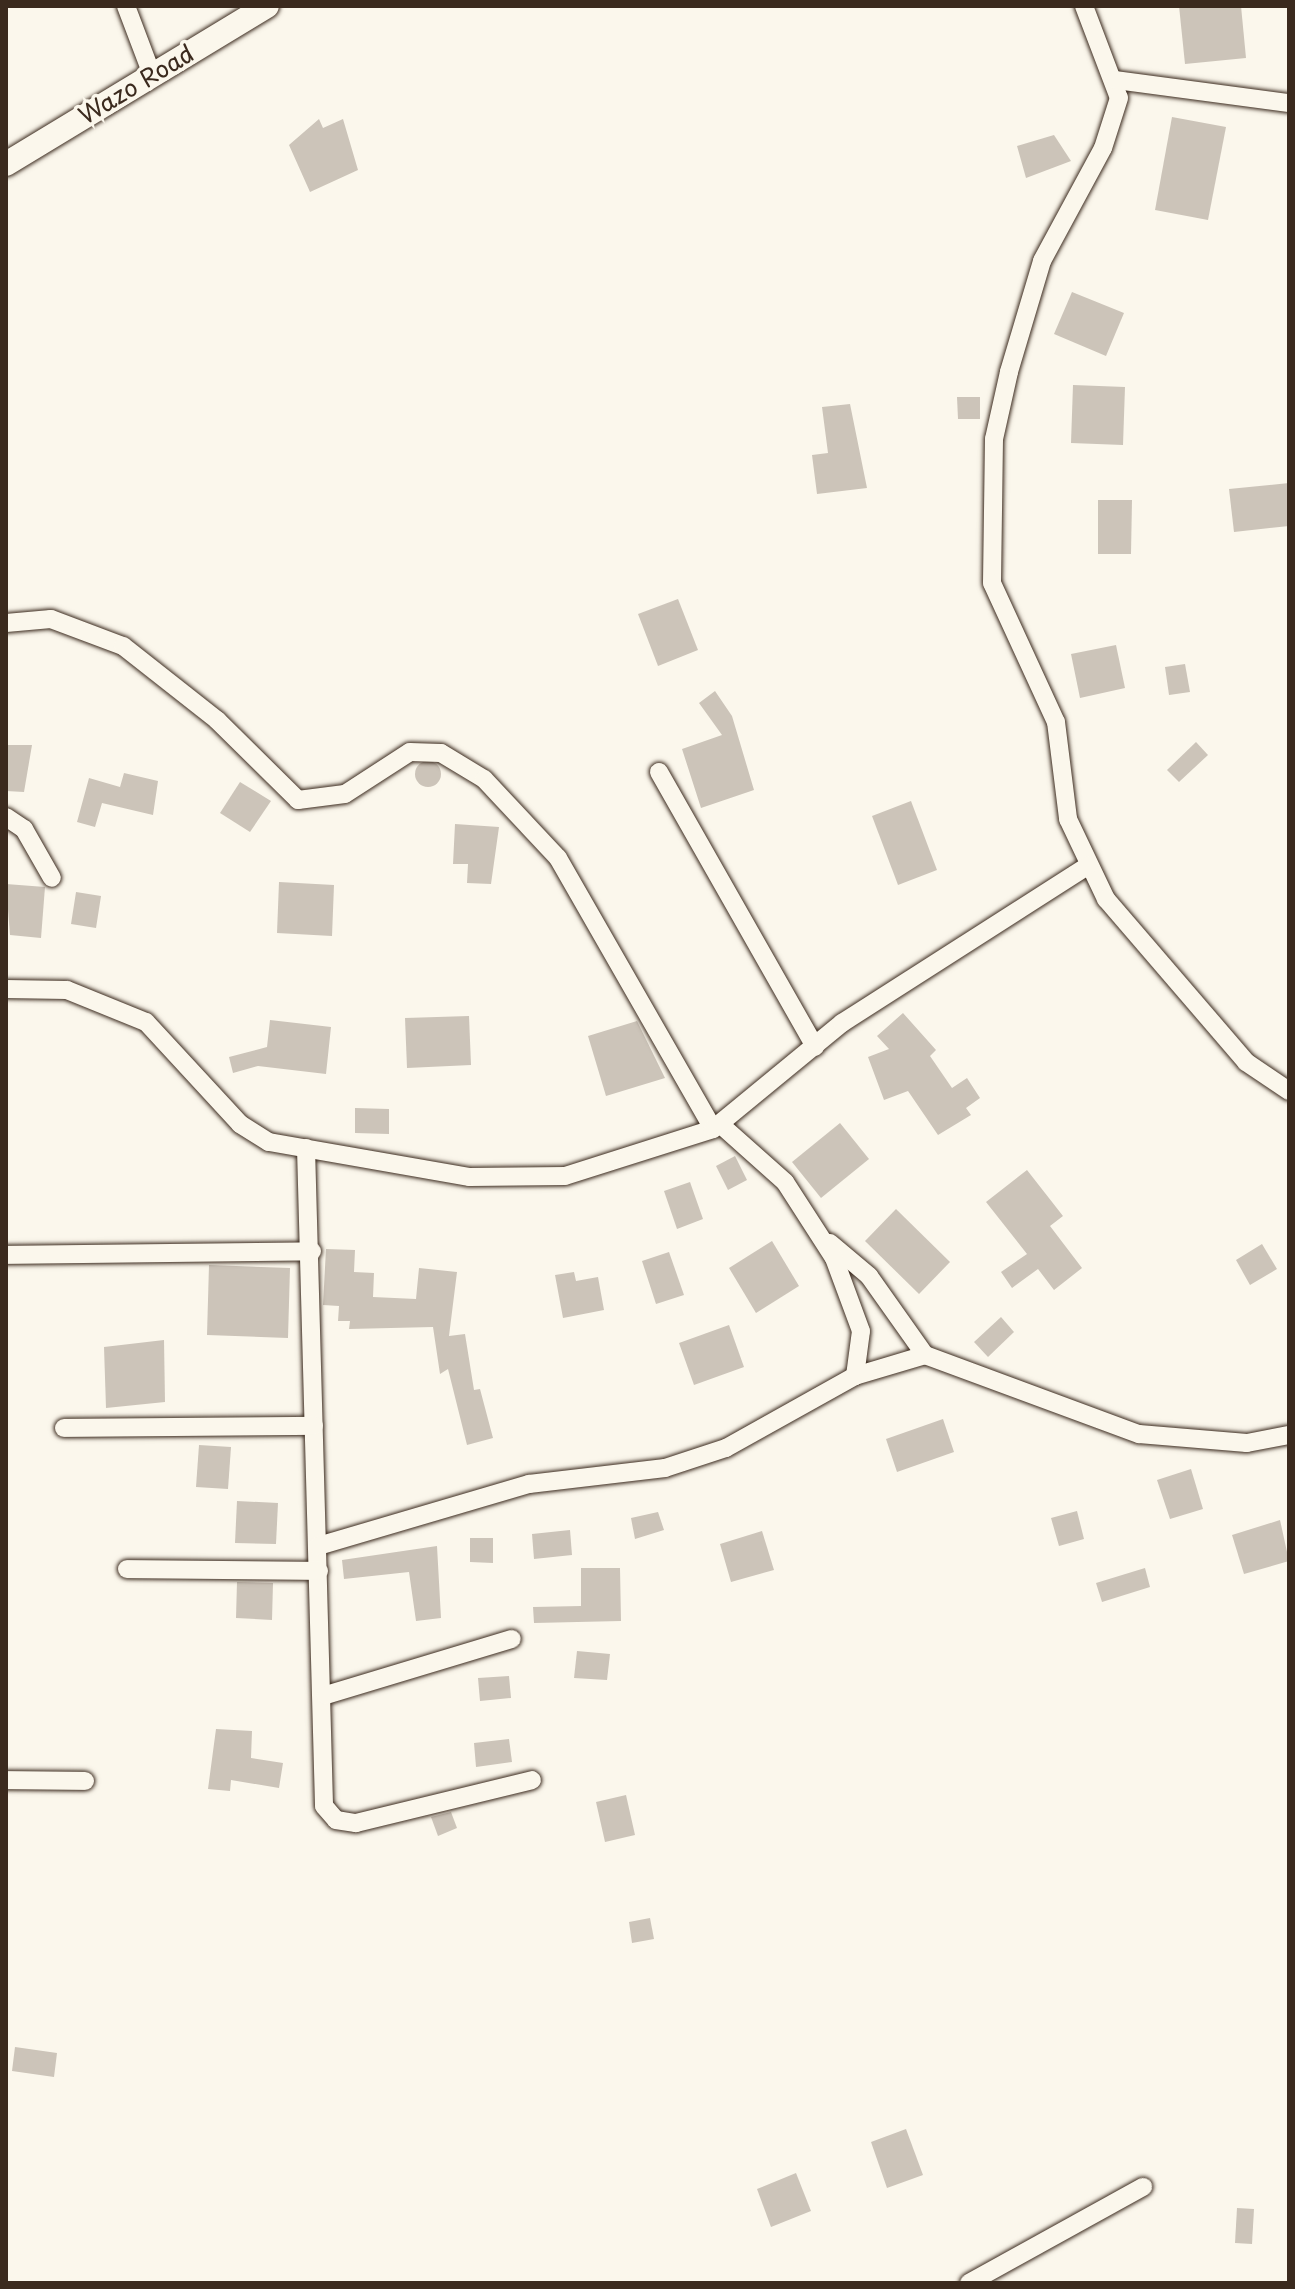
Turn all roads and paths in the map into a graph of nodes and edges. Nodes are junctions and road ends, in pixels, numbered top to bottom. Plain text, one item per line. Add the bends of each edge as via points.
1 (126, 6) edge
2 (267, 6) edge
3 (1084, 6) edge
4 (151, 72) junction
5 (1116, 80) junction
6 (1289, 103) edge
7 (6, 164) edge
8 (6, 623) edge
9 (659, 772) dead end
10 (6, 817) edge
11 (1089, 865) junction
12 (52, 878) dead end
13 (6, 989) edge
14 (815, 1047) junction
15 (1289, 1091) edge
16 (717, 1126) junction
17 (306, 1148) junction
18 (820, 1236) junction
19 (312, 1251) junction
20 (6, 1255) edge
21 (925, 1355) junction
22 (855, 1376) junction
23 (314, 1426) junction
24 (64, 1428) dead end
25 (1289, 1435) edge
26 (318, 1546) junction
27 (127, 1569) dead end
28 (319, 1571) junction
29 (512, 1639) dead end
30 (326, 1695) junction
31 (6, 1780) edge
32 (532, 1780) dead end
33 (85, 1781) dead end
34 (1143, 2187) dead end
35 (969, 2283) edge

1 - 4 street
2 - 4 main road, Wazo Road
3 - 5 street
4 - 7 main road, Wazo Road
5 - 6 street
5 - 11 street via 1116,117 1042,261 994,439 992,583 1056,722 1068,819
8 - 16 street via 51,619 123,646 248,747 298,800 345,794 410,752 441,753 484,779 558,858
9 - 14 street
10 - 12 street via 24,829
11 - 14 street via 976,931
11 - 15 street via 1106,899 1246,1062
13 - 17 street via 67,990 135,1016 170,1043 240,1124 269,1142
14 - 16 street
16 - 17 street via 565,1176 470,1177
16 - 18 street via 785,1182
17 - 19 street
18 - 21 street via 869,1276
18 - 22 street via 851,1291 861,1331
19 - 20 street
19 - 23 street
21 - 22 street
21 - 25 street via 1139,1434 1231,1443
22 - 26 street via 726,1448 665,1468 529,1484
23 - 24 street
23 - 26 street
26 - 28 street
27 - 28 street
28 - 30 street
29 - 30 street
30 - 32 street via 321,1792 336,1820 356,1823
31 - 33 street
34 - 35 street

